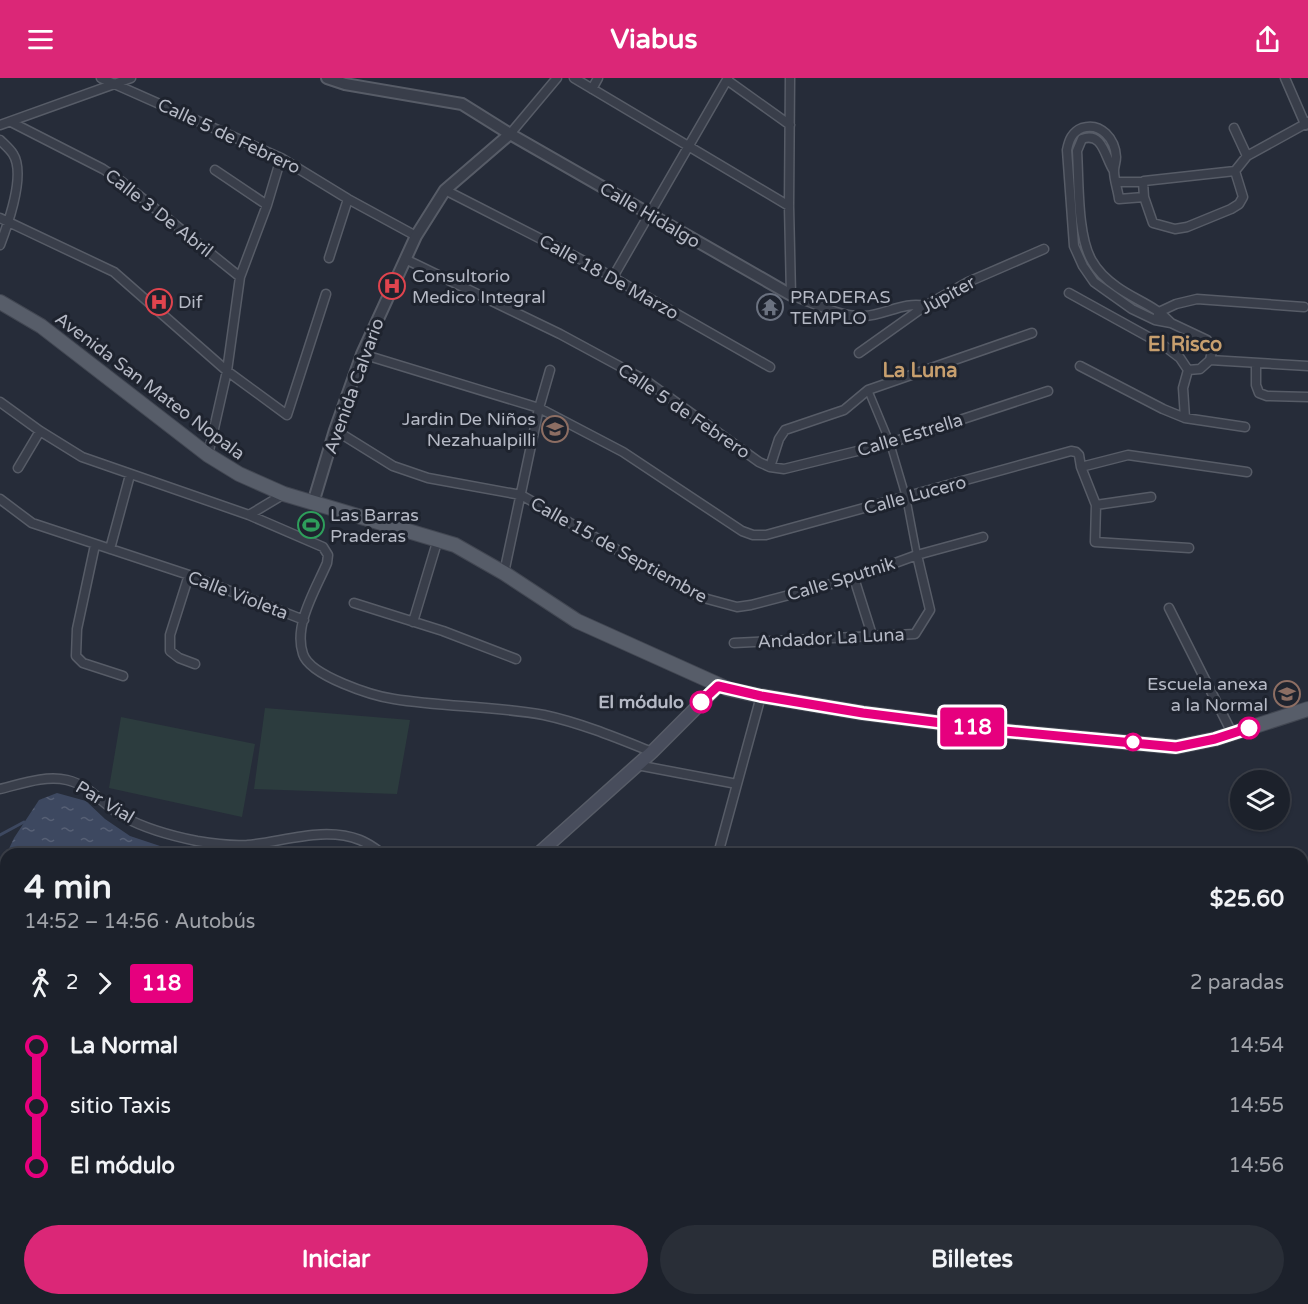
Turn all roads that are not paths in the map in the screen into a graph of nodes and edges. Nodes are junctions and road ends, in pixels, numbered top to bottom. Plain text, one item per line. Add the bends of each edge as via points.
1 (101, 78) edge
2 (131, 78) edge
3 (327, 78) edge
4 (557, 78) edge
5 (574, 78) edge
6 (598, 78) edge
7 (790, 78) edge
8 (1285, 78) edge
9 (727, 79) edge
10 (116, 84) junction
11 (592, 89) junction
12 (11, 122) junction
13 (790, 124) junction
14 (1307, 124) edge
15 (0, 125) edge
16 (1234, 128) dead end
17 (510, 134) junction
18 (0, 140) edge
19 (689, 146) junction
20 (1247, 156) junction
21 (281, 158) junction
22 (215, 170) dead end
23 (1114, 171) junction
24 (1235, 171) junction
25 (1145, 181) junction
26 (1116, 182) junction
27 (445, 190) junction
28 (1143, 197) junction
29 (348, 199) junction
30 (267, 205) junction
31 (789, 206) junction
32 (649, 214) junction
33 (0, 218) edge
34 (9, 222) junction
35 (416, 236) junction
36 (0, 245) edge
37 (1044, 249) dead end
38 (329, 258) dead end
39 (405, 259) junction
40 (240, 277) junction
41 (613, 277) junction
42 (1069, 293) dead end
43 (326, 294) dead end
44 (791, 295) junction
45 (0, 302) edge
46 (925, 306) junction
47 (1304, 307) dead end
48 (1161, 311) junction
49 (1155, 320) junction
50 (1171, 323) junction
51 (1032, 333) dead end
52 (859, 353) dead end
53 (362, 354) junction
54 (1210, 360) junction
55 (1256, 364) junction
56 (1080, 366) dead end
57 (1308, 366) edge
58 (770, 367) dead end
59 (550, 370) dead end
60 (1188, 370) junction
61 (227, 371) junction
62 (868, 390) junction
63 (1048, 391) dead end
64 (1308, 397) edge
65 (0, 402) edge
66 (539, 408) junction
67 (1185, 418) junction
68 (1245, 427) dead end
69 (335, 430) junction
70 (40, 431) junction
71 (890, 444) junction
72 (208, 455) junction
73 (770, 467) junction
74 (1081, 467) junction
75 (18, 468) dead end
76 (1246, 472) dead end
77 (130, 475) junction
78 (284, 494) junction
79 (521, 495) junction
80 (1151, 497) dead end
81 (906, 498) junction
82 (0, 500) edge
83 (313, 503) junction
84 (1096, 505) junction
85 (249, 515) junction
86 (984, 537) dead end
87 (438, 538) junction
88 (95, 545) junction
89 (1189, 548) dead end
90 (110, 549) junction
91 (917, 555) junction
92 (504, 573) junction
93 (189, 575) junction
94 (854, 578) junction
95 (354, 603) dead end
96 (737, 607) joint
97 (1169, 608) dead end
98 (304, 620) junction
99 (413, 622) junction
100 (872, 635) junction
101 (734, 643) dead end
102 (516, 658) dead end
103 (195, 664) dead end
104 (123, 676) dead end
105 (718, 686) junction
106 (761, 696) junction
107 (1308, 710) edge
108 (1232, 733) junction
109 (652, 752) junction
110 (637, 765) junction
111 (737, 784) junction
112 (0, 789) edge
113 (373, 848) edge
114 (545, 848) edge
115 (720, 848) edge

1 - 10 street, Calle 5 de Febrero
2 - 10 street
3 - 17 street, Calle Hidalgo via 462,104
4 - 17 street, Avenida Calvario
5 - 11 street
6 - 11 street
7 - 13 street
8 - 14 street
9 - 13 street
9 - 19 street
10 - 12 street
10 - 21 street, Calle 5 de Febrero
11 - 19 street
12 - 15 street
12 - 40 street, Calle 3 De Abril via 121,181
13 - 31 street
14 - 20 street
16 - 20 street
17 - 27 street, Avenida Calvario
17 - 32 street, Calle Hidalgo
18 - 34 street via 17,165
19 - 31 street
19 - 32 street
20 - 24 street
21 - 29 street, Calle 5 de Febrero
21 - 30 street
22 - 30 street
23 - 26 street
23 - 48 street via 1097,139 1082,139 1077,151 1084,243 1102,275
23 - 49 street via 1116,157 1106,133 1091,127 1074,133 1067,150 1074,246 1095,282 1132,309
24 - 25 street
24 - 28 street via 1243,197 1239,204 1187,226 1174,229 1153,224
25 - 26 street
25 - 28 street
26 - 28 street via 1119,199
27 - 35 street, Avenida Calvario
27 - 41 street, Calle 18 De Marzo
29 - 35 street, Calle 5 de Febrero
29 - 38 street
30 - 40 street
31 - 44 street
32 - 41 street
32 - 44 street, Calle Hidalgo
33 - 34 street
34 - 36 street
34 - 61 street via 114,272
35 - 39 street, Avenida Calvario
37 - 46 street, Júpiter via 968,282
39 - 53 street, Avenida Calvario
39 - 73 street, Calle 5 de Febrero via 645,380
40 - 61 street
41 - 58 street, Calle 18 De Marzo
42 - 60 street via 1163,345
43 - 61 street via 287,415
44 - 46 street via 855,316 914,304
45 - 72 main road, Avenida San Mateo Nopala via 85,358
46 - 52 street, Júpiter
47 - 48 street via 1197,299
48 - 49 street
48 - 50 street
49 - 50 street
50 - 54 street via 1207,340 1212,351
51 - 62 street
53 - 66 street
53 - 69 street, Avenida Calvario
54 - 55 street
54 - 60 street via 1200,369
55 - 57 street
55 - 64 street via 1259,393
56 - 67 street
59 - 66 street
60 - 67 street via 1183,388
61 - 72 street
62 - 71 street, Calle Sputnik
62 - 73 street via 844,410 785,430
63 - 71 street, Calle Estrella
65 - 70 street
66 - 79 street
66 - 81 street, Calle Lucero via 623,452 753,535 766,536
67 - 68 street
69 - 79 street, Calle 15 de Septiembre via 393,466 428,478
69 - 83 street, Avenida Calvario
70 - 75 street
70 - 77 street via 82,457
71 - 73 street, Calle Estrella via 784,469
71 - 81 street, Calle Sputnik
72 - 78 main road, Avenida San Mateo Nopala
74 - 76 street via 1128,455
74 - 81 street, Calle Lucero via 1079,454 1071,451
74 - 84 street
77 - 85 street
77 - 90 street
78 - 83 main road, Avenida San Mateo Nopala
78 - 85 street
79 - 92 street
79 - 96 street, Calle 15 de Septiembre via 700,597
80 - 84 street
81 - 91 street, Calle Sputnik
82 - 88 street, Calle Violeta via 32,524
83 - 87 main road, Avenida San Mateo Nopala
84 - 89 street via 1095,542
85 - 98 street via 323,547 328,555
86 - 91 street
87 - 92 main road, Avenida San Mateo Nopala
87 - 99 street
88 - 90 street, Calle Violeta
88 - 104 street via 77,628 76,656 83,663
90 - 93 street, Calle Violeta
91 - 94 street, Calle Sputnik
91 - 100 street, Andador La Luna via 930,610 915,634
92 - 105 main road, Avenida San Mateo Nopala via 577,621
93 - 98 street, Calle Violeta
93 - 103 street via 170,635 170,651
94 - 96 street, Calle Sputnik
94 - 100 street
95 - 99 street
97 - 108 street
98 - 109 street, Calle Violeta via 303,656 319,672 349,687 394,699 544,715 592,728
99 - 102 street
100 - 101 street, Andador La Luna
105 - 106 main road, Avenida San Mateo Nopala
105 - 109 main road
106 - 108 main road, Avenida San Mateo Nopala via 1005,731 1176,747
106 - 111 street
107 - 108 main road, Avenida San Mateo Nopala
109 - 110 main road
110 - 111 street
110 - 114 main road
111 - 115 street
112 - 113 street, Par Vial via 32,781 67,780 83,785 123,816 156,831 222,846 333,835 359,840

